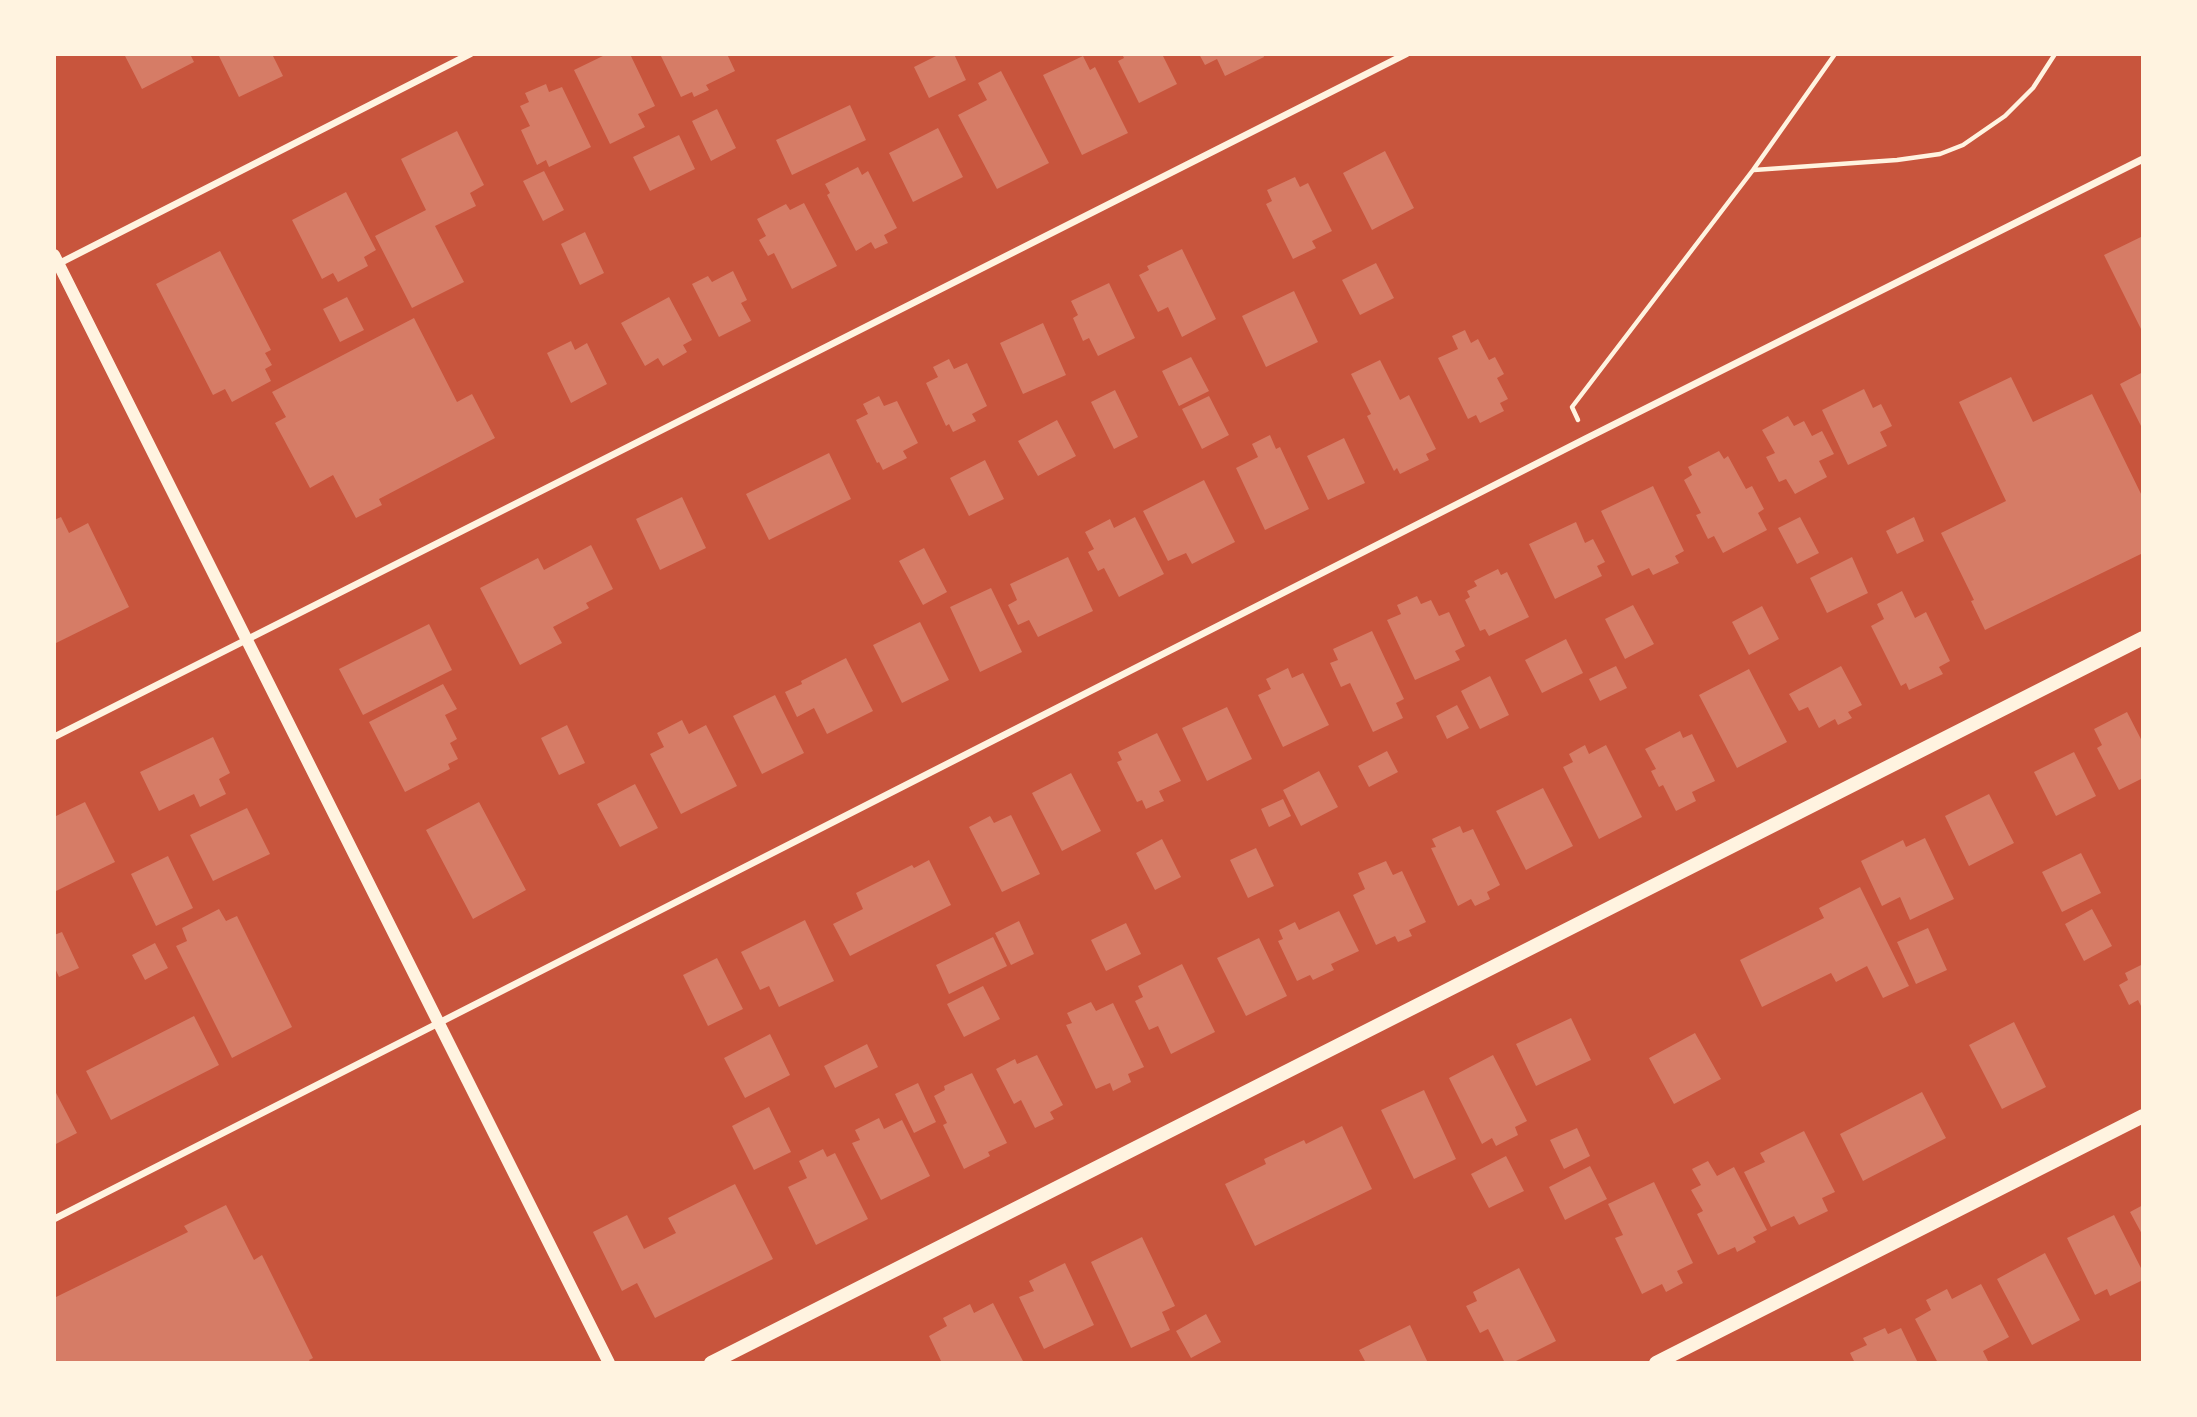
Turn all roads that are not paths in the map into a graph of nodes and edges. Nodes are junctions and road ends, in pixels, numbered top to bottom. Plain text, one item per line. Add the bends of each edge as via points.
1 (470, 54) edge
2 (1406, 54) edge
3 (2143, 159) edge
4 (56, 262) edge
5 (2143, 638) edge
6 (247, 640) junction
7 (54, 737) edge
8 (439, 1024) junction
9 (2143, 1116) edge
10 (54, 1219) edge
11 (609, 1363) edge
12 (711, 1363) edge
13 (1656, 1363) edge

1 - 4 street
2 - 6 street
3 - 8 street
4 - 6 street
5 - 12 main road
6 - 7 street
6 - 8 street
8 - 10 street
8 - 11 street
9 - 13 main road

